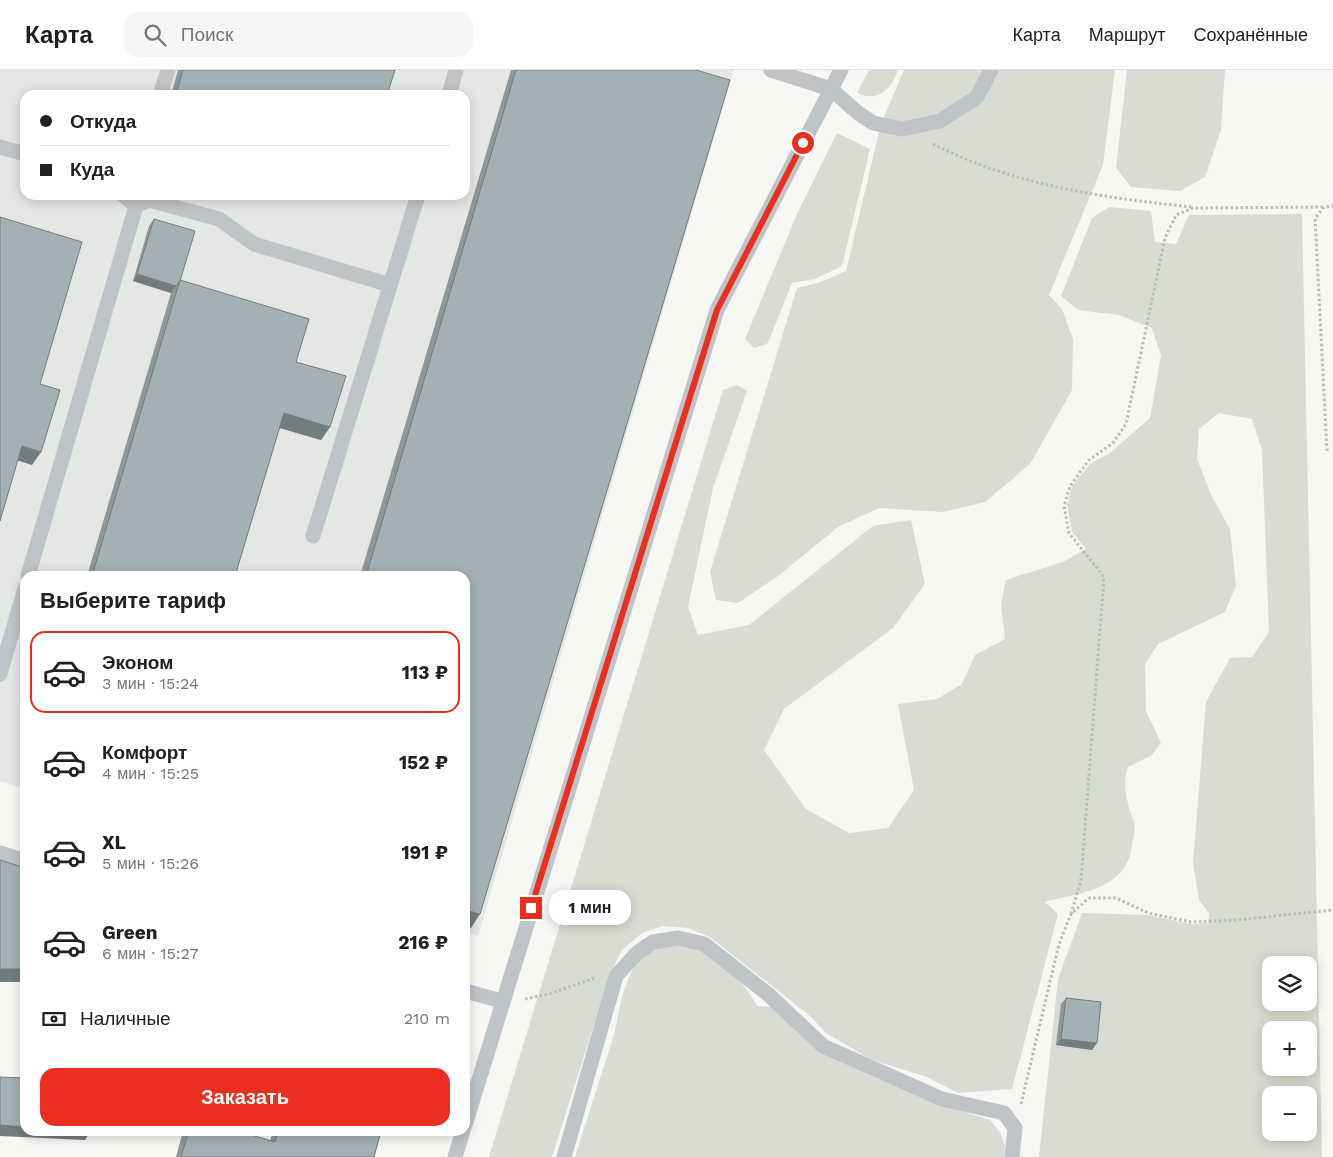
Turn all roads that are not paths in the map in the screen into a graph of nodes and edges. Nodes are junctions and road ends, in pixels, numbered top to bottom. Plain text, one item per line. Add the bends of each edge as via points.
1 (168, 70) edge
2 (456, 70) edge
3 (771, 70) edge
4 (841, 70) edge
5 (991, 70) edge
6 (831, 89) junction
7 (162, 90) edge
8 (450, 90) edge
9 (0, 148) edge
10 (20, 153) edge
11 (145, 200) edge
12 (416, 200) edge
13 (390, 285) junction
14 (313, 536) dead end
15 (30, 571) edge
16 (20, 605) edge
17 (0, 674) edge
18 (0, 853) edge
19 (20, 859) edge
20 (470, 992) edge
21 (502, 1002) junction
22 (470, 1108) edge
23 (461, 1136) edge
24 (455, 1157) edge
25 (564, 1157) edge
26 (1012, 1157) edge

1 - 7 lane
2 - 8 lane
3 - 6 lane
4 - 6 lane
5 - 6 lane via 977,97 940,121 902,129 873,123
6 - 21 lane via 717,310
9 - 10 lane
11 - 13 lane via 219,218 254,244
11 - 15 lane
12 - 13 lane
13 - 14 lane
16 - 17 lane
18 - 19 lane
20 - 21 lane
21 - 22 lane
23 - 24 lane
25 - 26 lane via 616,976 637,953 653,942 678,938 704,944 769,996 823,1046 942,1100 1004,1113 1015,1128

